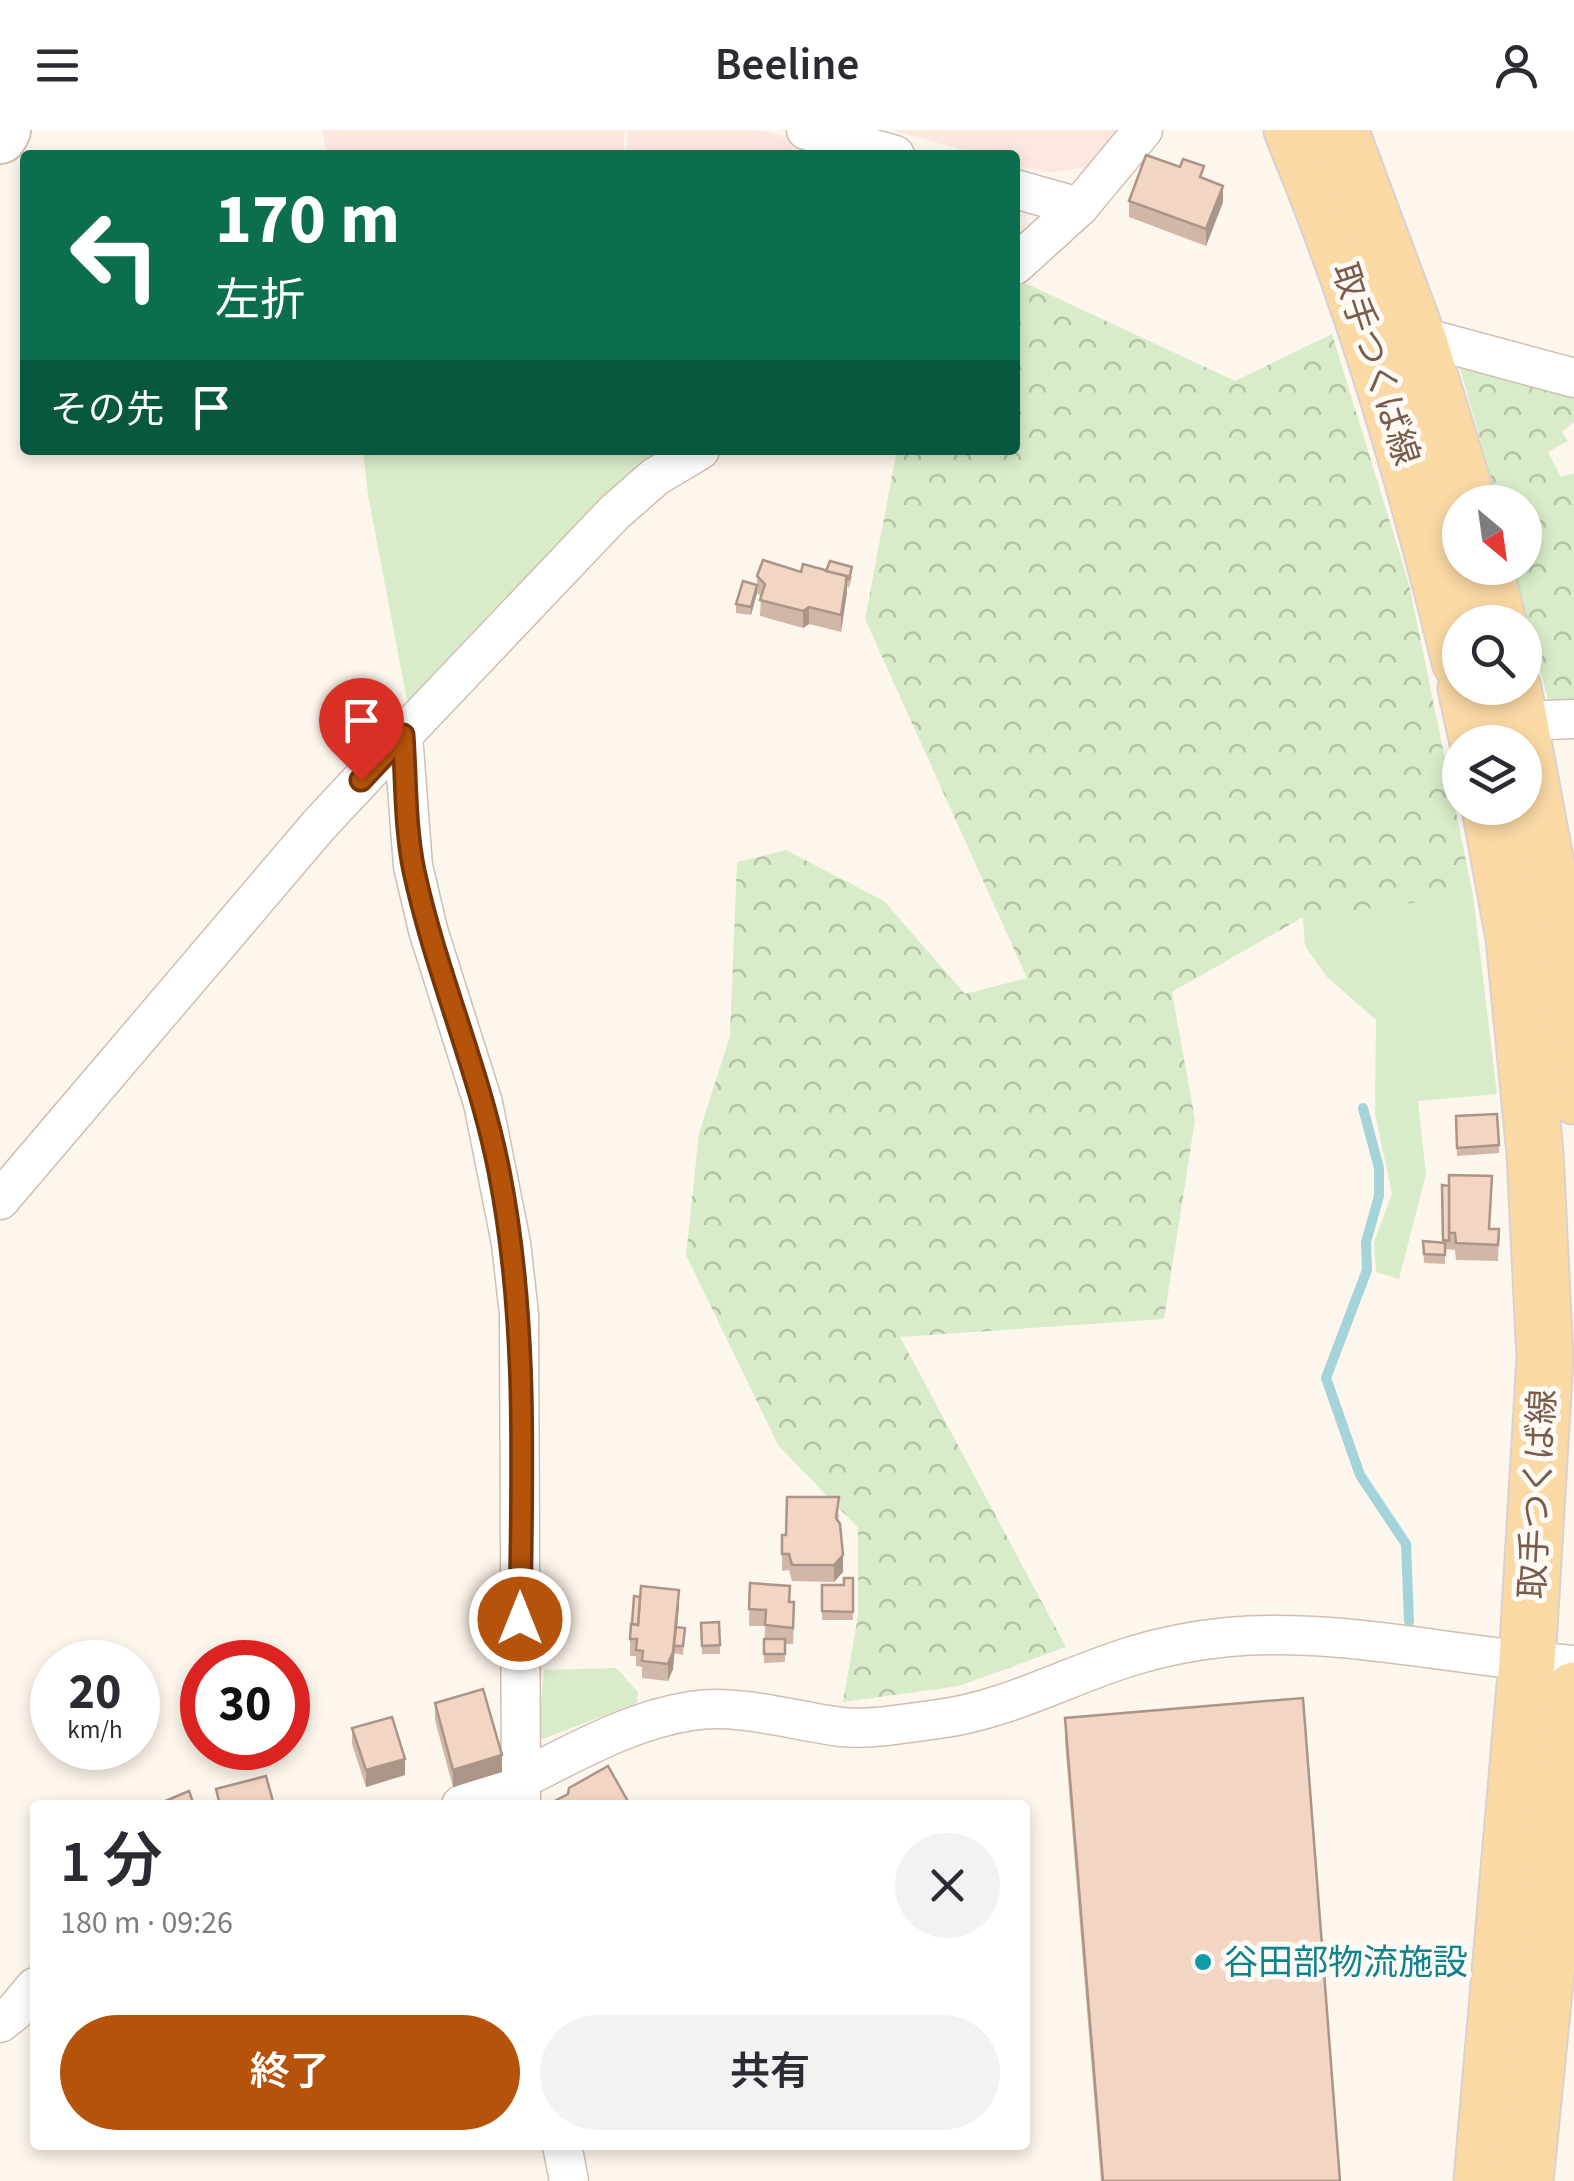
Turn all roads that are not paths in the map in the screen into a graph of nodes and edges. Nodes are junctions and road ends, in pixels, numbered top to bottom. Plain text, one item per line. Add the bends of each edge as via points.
1 (4, 130) edge
2 (806, 130) edge
3 (1144, 130) edge
4 (1292, 130) edge
5 (1340, 130) edge
6 (0, 137) edge
7 (877, 150) edge
8 (1020, 190) edge
9 (1079, 207) junction
10 (1020, 261) edge
11 (1420, 342) junction
12 (1574, 378) edge
13 (692, 455) edge
14 (1463, 485) edge
15 (1447, 605) edge
16 (1499, 705) edge
17 (1522, 717) edge
18 (403, 735) junction
19 (1493, 825) edge
20 (1574, 1096) edge
21 (0, 1200) edge
22 (1550, 1664) edge
23 (1574, 1690) edge
24 (520, 1792) edge
25 (475, 1800) edge
26 (30, 1993) edge
27 (0, 2024) edge
28 (563, 2150) edge
29 (570, 2181) edge
30 (1482, 2181) edge
31 (1525, 2181) edge

1 - 6 street
2 - 7 street
3 - 9 street
4 - 15 main road, 取手つくば線 via 1376,353
5 - 11 main road, 取手つくば線
8 - 9 street
9 - 10 street
11 - 12 street
11 - 14 main road, 取手つくば線
13 - 18 street via 614,514
16 - 17 main road
17 - 20 main road via 1557,922
18 - 21 street
18 - 24 street via 413,866 483,1103 512,1243 519,1314
19 - 22 main road, 取手つくば線 via 1518,977 1535,1152 1544,1340 1538,1514
22 - 24 street via 1396,1643 1226,1637 1134,1656 994,1709 940,1719 845,1728 690,1711 616,1733
22 - 30 main road, 取手つくば線
23 - 31 main road
24 - 25 street
26 - 27 street
28 - 29 street

